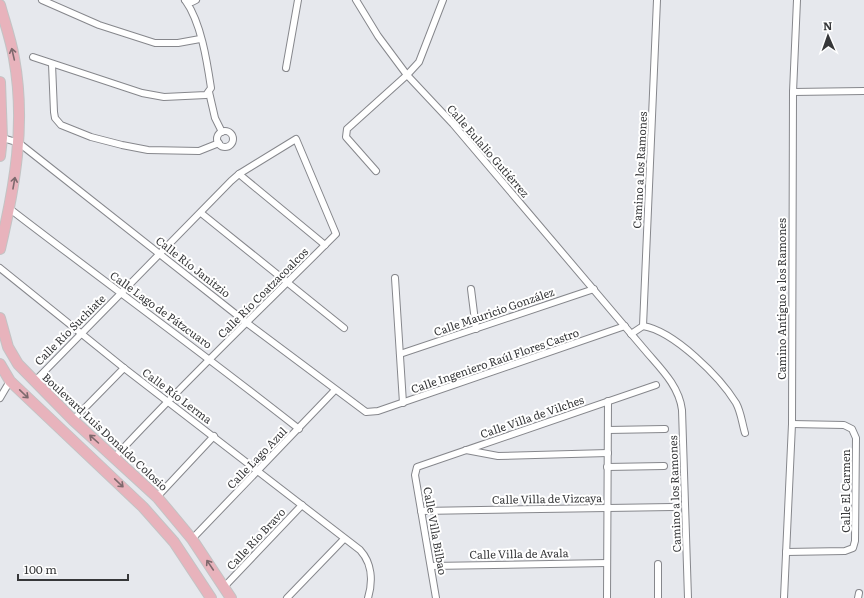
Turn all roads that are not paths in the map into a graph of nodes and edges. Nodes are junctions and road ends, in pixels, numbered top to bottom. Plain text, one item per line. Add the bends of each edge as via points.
1 (42, 0) edge
2 (185, 0) edge
3 (196, 0) edge
4 (298, 0) edge
5 (356, 0) edge
6 (443, 0) edge
7 (657, 0) edge
8 (797, 0) edge
9 (0, 5) edge
10 (200, 39) junction
11 (33, 57) dead end
12 (52, 64) junction
13 (286, 68) dead end
14 (407, 75) junction
15 (0, 82) edge
16 (210, 92) junction
17 (793, 92) junction
18 (864, 92) edge
19 (222, 132) junction
20 (1, 138) edge
21 (219, 142) junction
22 (19, 143) junction
23 (0, 156) edge
24 (376, 171) dead end
25 (239, 174) junction
26 (10, 209) junction
27 (201, 213) junction
28 (325, 245) junction
29 (0, 249) edge
30 (159, 254) junction
31 (0, 268) edge
32 (395, 278) dead end
33 (286, 282) junction
34 (471, 289) dead end
35 (594, 289) junction
36 (120, 294) junction
37 (0, 318) edge
38 (248, 323) junction
39 (625, 326) junction
40 (643, 326) junction
41 (344, 328) dead end
42 (476, 330) junction
43 (81, 334) junction
44 (631, 334) junction
45 (400, 354) junction
46 (211, 360) junction
47 (0, 364) edge
48 (124, 368) junction
49 (10, 381) junction
50 (34, 382) junction
51 (656, 385) dead end
52 (335, 390) junction
53 (0, 398) edge
54 (167, 401) junction
55 (608, 401) junction
56 (403, 403) junction
57 (371, 413) joint
58 (73, 420) junction
59 (792, 424) junction
60 (665, 428) dead end
61 (299, 429) junction
62 (608, 430) junction
63 (745, 433) dead end
64 (214, 436) junction
65 (465, 450) junction
66 (608, 453) junction
67 (115, 458) junction
68 (664, 466) dead end
69 (607, 467) junction
70 (416, 468) joint
71 (258, 471) junction
72 (157, 497) junction
73 (302, 505) junction
74 (673, 507) dead end
75 (608, 508) junction
76 (421, 511) junction
77 (192, 539) junction
78 (344, 539) junction
79 (786, 552) junction
80 (607, 563) junction
81 (658, 564) dead end
82 (431, 566) junction
83 (224, 587) junction
84 (211, 598) edge
85 (231, 598) edge
86 (287, 598) edge
87 (368, 598) edge
88 (436, 598) edge
89 (607, 598) edge
90 (658, 598) edge
91 (688, 598) edge
92 (784, 598) edge

1 - 10 street via 99,25 155,43 178,43
2 - 3 street
2 - 10 street via 192,10
4 - 13 street
5 - 14 street, Calle Eulalio Gutiérrez
6 - 14 street via 422,55
7 - 40 street, Camino a los Ramones
8 - 17 street, Camino Antiguo a los Ramones
22 -> 9 main road via 19,108 14,58
10 - 16 street via 208,66
11 - 12 street
12 - 16 street via 142,94 164,97 201,96
12 - 21 street via 54,112 61,125 91,137 148,150 198,151
14 - 24 street via 347,129 346,137
14 - 35 street, Calle Eulalio Gutiérrez via 458,130
15 - 20 main road
16 - 19 street via 215,118
17 - 18 street
17 - 59 street, Camino Antiguo a los Ramones
19 - 21 street via 218,138
19 - 21 street via 232,133 233,141 228,146 222,146
20 - 22 street, Calle Río Janitzio
20 - 23 main road
26 -> 22 main road
22 - 30 street, Calle Río Janitzio
25 - 27 street, Calle Río Suchiate
25 - 28 street
25 - 28 street, Calle Río Coatzacoalcos via 296,139 336,234
26 - 29 main road
26 - 36 street, Calle Lago de Pátzcuaro
27 - 30 street, Calle Río Suchiate
27 - 33 street
28 - 33 street, Calle Río Coatzacoalcos
30 - 36 street, Calle Río Suchiate
30 - 38 street, Calle Río Janitzio
31 - 43 street, Calle Río Lerma
32 - 45 street
33 - 38 street, Calle Río Coatzacoalcos
33 - 41 street
34 - 42 street
35 - 39 street, Camino a los Ramones
35 - 42 street, Calle Mauricio González
36 - 43 street, Calle Río Suchiate
36 - 46 street, Calle Lago de Pátzcuaro
37 - 50 main road, Boulevard Luis Donaldo Colosio via 8,346 18,364
38 - 46 street, Calle Río Coatzacoalcos
38 - 52 street, Calle Río Janitzio
39 - 44 street, Camino a los Ramones
39 - 56 street, Calle Ingeniero Raúl Flores Castro
40 - 44 street
40 - 63 street via 658,330 675,340 716,379 736,404
42 - 45 street, Calle Mauricio González
43 - 48 street, Calle Río Lerma
43 - 50 street, Calle Río Suchiate
44 - 91 street, Camino a los Ramones via 667,376 680,399
45 - 56 street
46 - 54 street, Calle Río Coatzacoalcos
46 - 61 street, Calle Lago de Pátzcuaro
47 - 49 main road
48 - 54 street, Calle Río Lerma
48 - 58 street
49 - 53 street
49 -> 84 main road via 144,507 174,542
50 - 58 main road, Boulevard Luis Donaldo Colosio
51 - 55 street, Calle Villa de Vilches
52 - 57 street, Calle Río Janitzio via 363,411
52 - 61 street, Calle Lago Azul
54 - 64 street, Calle Río Lerma
54 - 67 street, Calle Río Coatzacoalcos
55 - 62 street
55 - 65 street, Calle Villa de Vilches
56 - 57 street, Calle Ingeniero Raúl Flores Castro
67 -> 58 main road, Boulevard Luis Donaldo Colosio
59 - 79 street, Camino Antiguo a los Ramones
59 - 79 street, Calle El Carmen via 844,425 852,429 856,438 855,541 850,550
60 - 62 street
61 - 71 street, Calle Lago Azul
62 - 66 street
64 - 71 street, Calle Río Lerma
64 - 72 street
65 - 66 street via 498,456
65 - 70 street, Calle Villa de Vilches
66 - 69 street
67 - 72 main road, Boulevard Luis Donaldo Colosio
68 - 69 street
69 - 75 street
70 - 76 street, Calle Villa Bilbao
71 - 73 street, Calle Río Lerma
71 - 77 street, Calle Lago Azul
72 - 77 main road, Boulevard Luis Donaldo Colosio
73 - 78 street, Calle Río Lerma
73 - 83 street, Calle Río Bravo
74 - 75 street, Calle Villa de Vizcaya
75 - 76 street, Calle Villa de Vizcaya
75 - 80 street
76 - 82 street, Calle Villa Bilbao
83 -> 77 main road, Boulevard Luis Donaldo Colosio
78 - 86 street
78 - 87 street, Calle Río Lerma via 360,550 367,560 371,575
79 - 92 street, Camino Antiguo a los Ramones
80 - 82 street, Calle Villa de Avala
80 - 89 street
81 - 90 street
82 - 88 street, Calle Villa Bilbao
83 - 85 main road, Boulevard Luis Donaldo Colosio

